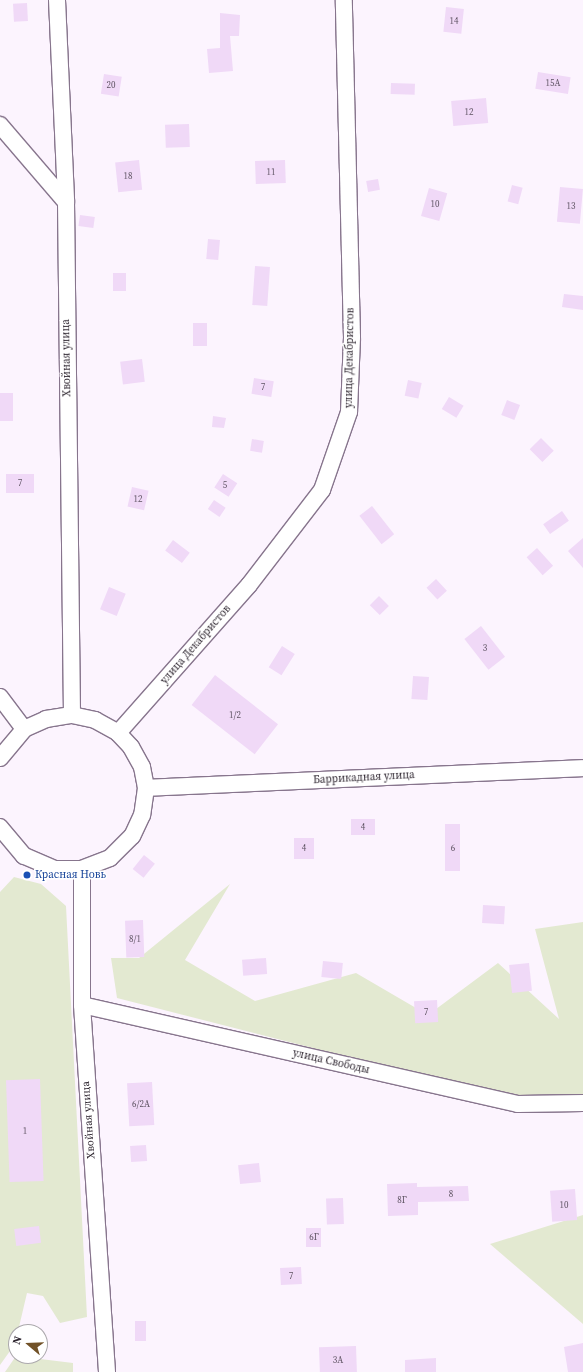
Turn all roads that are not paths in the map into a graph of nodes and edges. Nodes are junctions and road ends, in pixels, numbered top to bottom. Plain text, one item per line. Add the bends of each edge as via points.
1 (57, 0) edge
2 (344, 0) edge
3 (0, 125) edge
4 (66, 202) junction
5 (0, 697) edge
6 (72, 715) junction
7 (24, 729) junction
8 (118, 733) junction
9 (0, 758) edge
10 (583, 768) edge
11 (146, 788) junction
12 (0, 828) edge
13 (82, 869) junction
14 (82, 1005) junction
15 (583, 1103) edge
16 (106, 1372) edge

1 - 4 street, Хвойная улица
2 - 8 street, улица Декабристов via 352,337 349,412 322,490 249,585
3 - 4 street
4 - 6 street, Хвойная улица
5 - 7 street
6 - 7 street via 46,719
6 - 8 street via 95,720
7 - 9 street
8 - 11 street via 131,747 142,767
10 - 11 street, Баррикадная улица
11 - 13 street via 142,815 132,836 110,858
12 - 13 street via 24,856 55,869
13 - 14 street, Хвойная улица
14 - 15 street, улица Свободы via 518,1104
14 - 16 street, Хвойная улица

